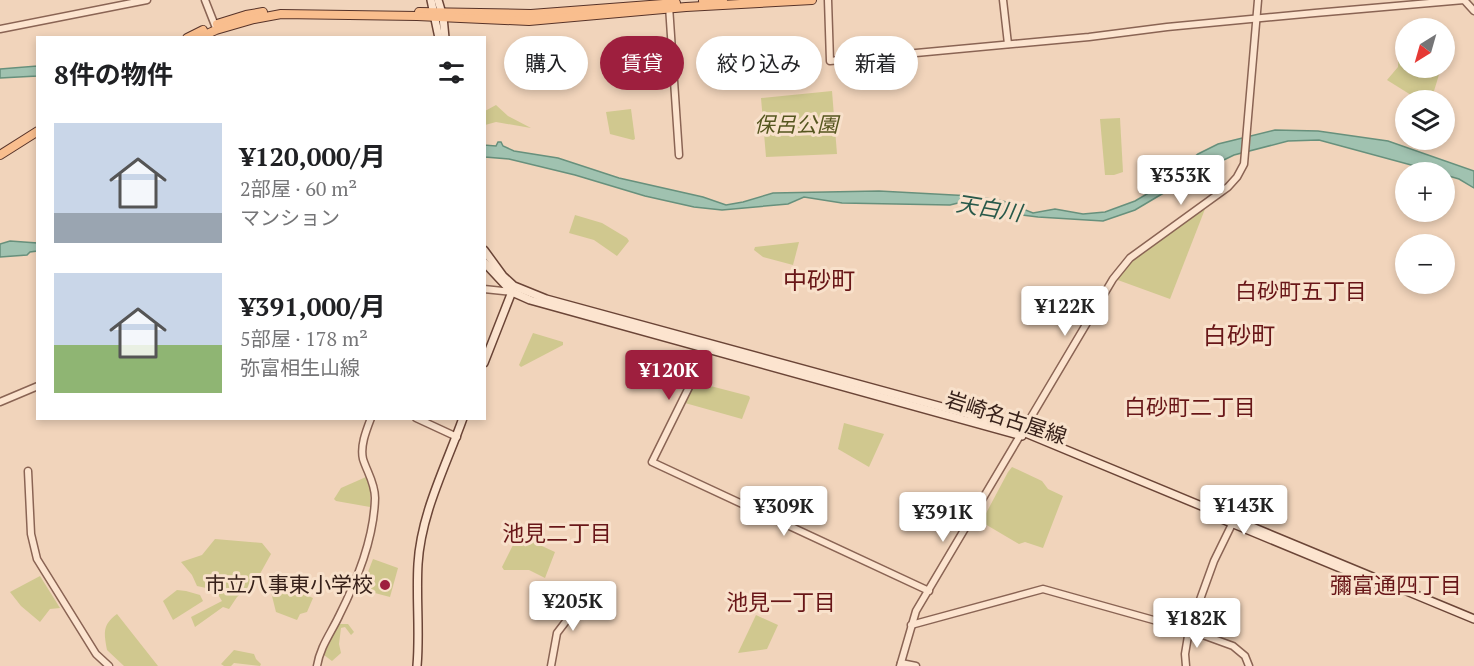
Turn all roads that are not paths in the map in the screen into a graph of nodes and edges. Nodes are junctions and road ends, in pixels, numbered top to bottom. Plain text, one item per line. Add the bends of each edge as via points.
1 (147, 0) edge
2 (205, 0) edge
3 (431, 0) edge
4 (438, 0) edge
5 (723, 0) edge
6 (812, 0) edge
7 (828, 0) edge
8 (1003, 0) edge
9 (1257, 0) edge
10 (1464, 0) edge
11 (669, 4) edge
12 (1474, 11) edge
13 (438, 14) junction
14 (1256, 19) junction
15 (216, 27) junction
16 (0, 29) edge
17 (192, 36) edge
18 (201, 36) edge
19 (439, 36) edge
20 (444, 36) edge
21 (1008, 44) junction
22 (36, 132) edge
23 (36, 139) edge
24 (0, 155) edge
25 (679, 155) dead end
26 (0, 161) edge
27 (486, 253) edge
28 (486, 264) edge
29 (486, 289) edge
30 (511, 289) junction
31 (706, 348) junction
32 (486, 358) edge
33 (36, 387) edge
34 (0, 402) edge
35 (370, 420) edge
36 (421, 420) edge
37 (463, 420) edge
38 (1022, 434) junction
39 (457, 436) junction
40 (28, 471) dead end
41 (1234, 521) junction
42 (929, 591) junction
43 (574, 596) dead end
44 (1474, 619) edge
45 (1474, 624) edge
46 (911, 625) junction
47 (1189, 630) junction
48 (900, 664) edge
49 (109, 666) edge
50 (316, 666) edge
51 (417, 666) edge
52 (551, 666) edge
53 (916, 666) edge
54 (1186, 666) edge
55 (1249, 666) edge

1 - 16 street
2 - 15 street
3 - 13 main road
4 - 13 main road
5 - 11 main road
6 - 11 main road
7 - 21 street via 830,61
8 - 21 street
9 - 14 street
10 - 12 street
10 - 14 street
11 - 13 main road via 529,21
11 - 25 street
13 - 15 main road via 281,15
13 - 19 main road
13 - 20 main road
14 - 21 street
14 - 38 street via 1244,164 1237,177 1130,258 1105,292
15 - 17 main road
15 - 18 main road
22 - 24 main road
23 - 26 main road
27 - 30 main road
28 - 30 main road
29 - 30 street
30 - 31 main road, 岩崎名古屋線 via 530,300
30 - 32 main road
30 - 38 main road, 岩崎名古屋線 via 973,416
31 - 38 main road, 岩崎名古屋線
31 - 42 street via 652,462
33 - 34 street
35 - 50 street via 362,447 375,498 366,550
36 - 39 street
37 - 39 main road
38 - 41 main road, 岩崎名古屋線
38 - 42 street
39 - 51 main road via 424,527 418,563
40 - 49 street via 31,534 37,559 96,654
41 - 44 main road, 岩崎名古屋線
41 - 45 main road, 岩崎名古屋線
41 - 47 street via 1214,561
42 - 46 street
43 - 52 street via 570,616 557,633
46 - 47 street via 1043,589
46 - 48 street
47 - 54 street
47 - 55 street via 1233,646 1245,656
48 - 53 street

